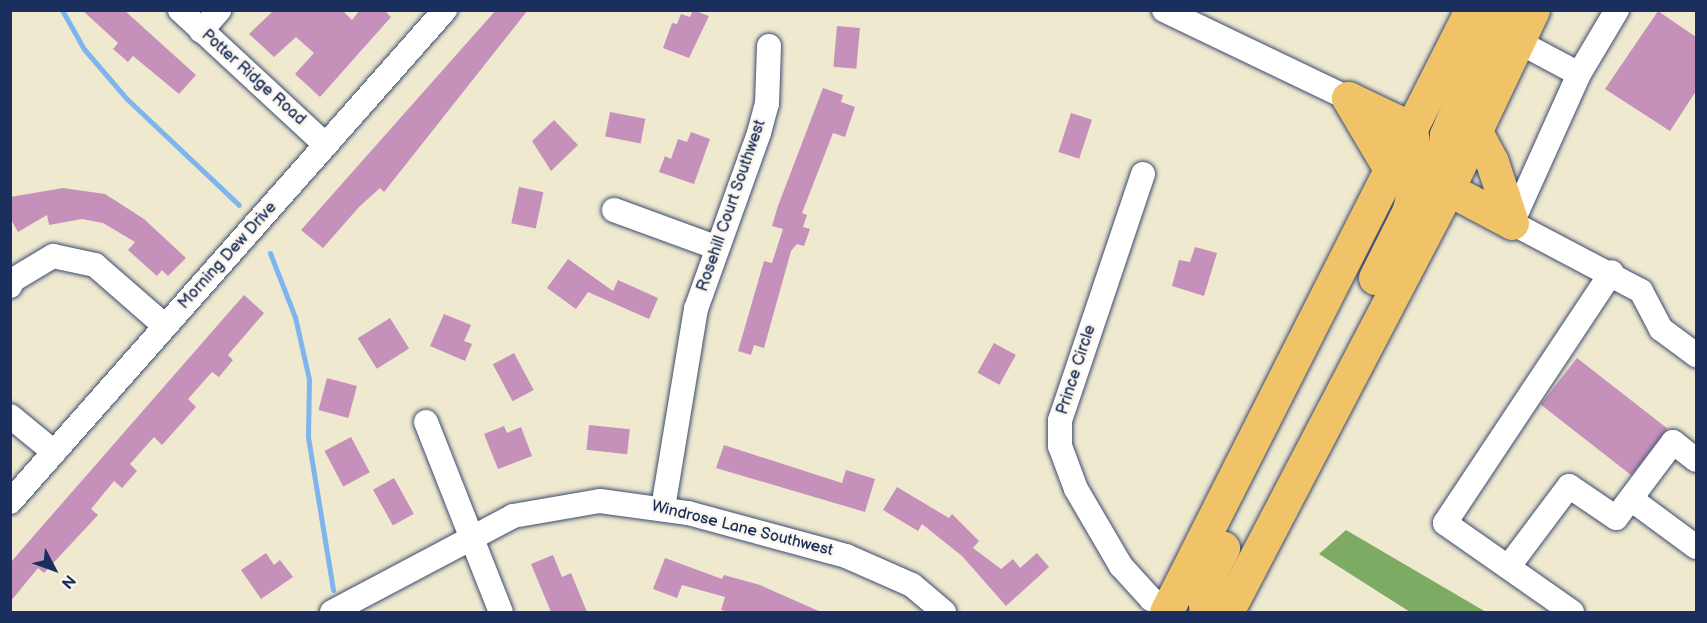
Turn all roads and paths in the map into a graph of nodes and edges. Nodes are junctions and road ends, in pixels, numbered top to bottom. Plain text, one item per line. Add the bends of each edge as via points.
1 (180, 10) edge
2 (219, 10) edge
3 (445, 10) edge
4 (1164, 10) edge
5 (1471, 10) edge
6 (1500, 10) edge
7 (1533, 10) edge
8 (1617, 10) edge
9 (1195, 17) edge
10 (201, 31) junction
11 (1517, 40) junction
12 (769, 46) dead end
13 (1579, 74) junction
14 (1348, 98) junction
15 (1411, 128) junction
16 (1474, 128) junction
17 (326, 145) junction
18 (1390, 169) junction
19 (1143, 174) dead end
20 (1448, 189) junction
21 (614, 210) dead end
22 (1512, 223) junction
23 (715, 247) junction
24 (1612, 272) junction
25 (10, 286) edge
26 (165, 326) junction
27 (1358, 353) junction
28 (1696, 355) edge
29 (10, 416) edge
30 (426, 422) dead end
31 (54, 452) junction
32 (1696, 460) edge
33 (1237, 472) junction
34 (1630, 499) junction
35 (10, 502) edge
36 (663, 508) junction
37 (472, 536) junction
38 (1696, 547) edge
39 (1509, 566) junction
40 (1167, 610) edge
41 (332, 612) edge
42 (501, 612) edge
43 (944, 612) edge
44 (1206, 612) edge
45 (1227, 612) edge
46 (1572, 612) edge

1 - 10 street, Potter Ridge Road
2 - 10 street
3 - 17 street, Morning Dew Drive
4 - 9 street
5 - 15 highway
6 - 20 highway via 1446,135
7 - 11 highway
8 - 13 street
9 - 14 street
10 - 17 street, Potter Ridge Road
11 - 13 street
11 - 16 highway
12 - 23 street, Rosehill Court Southwest via 767,104
13 - 22 street
14 - 15 highway
14 - 18 highway
15 - 18 highway
15 - 27 highway via 1417,177 1408,210 1346,334
16 - 20 highway
16 - 22 highway via 1492,162
17 - 26 street, Morning Dew Drive
18 - 33 highway
19 - 40 street, Prince Circle via 1060,420 1060,446 1076,489 1120,566
20 - 22 highway
20 - 27 highway
21 - 23 street
22 - 24 street
23 - 36 street, Rosehill Court Southwest via 696,309
24 - 28 street via 1641,291 1661,329
24 - 39 street via 1445,524
25 - 26 street via 13,280 53,256 95,265
26 - 31 street, Morning Dew Drive
27 - 45 highway
29 - 31 street
30 - 37 street
31 - 35 street, Morning Dew Drive
32 - 34 street via 1673,442
33 - 40 highway
33 - 44 highway via 1249,494 1203,588
34 - 38 street
34 - 39 street via 1616,518 1569,486
36 - 37 street, Windrose Lane Southwest via 600,501 549,506
36 - 43 street, Windrose Lane Southwest via 886,570
37 - 41 street, Windrose Lane Southwest
37 - 42 street
39 - 46 street

